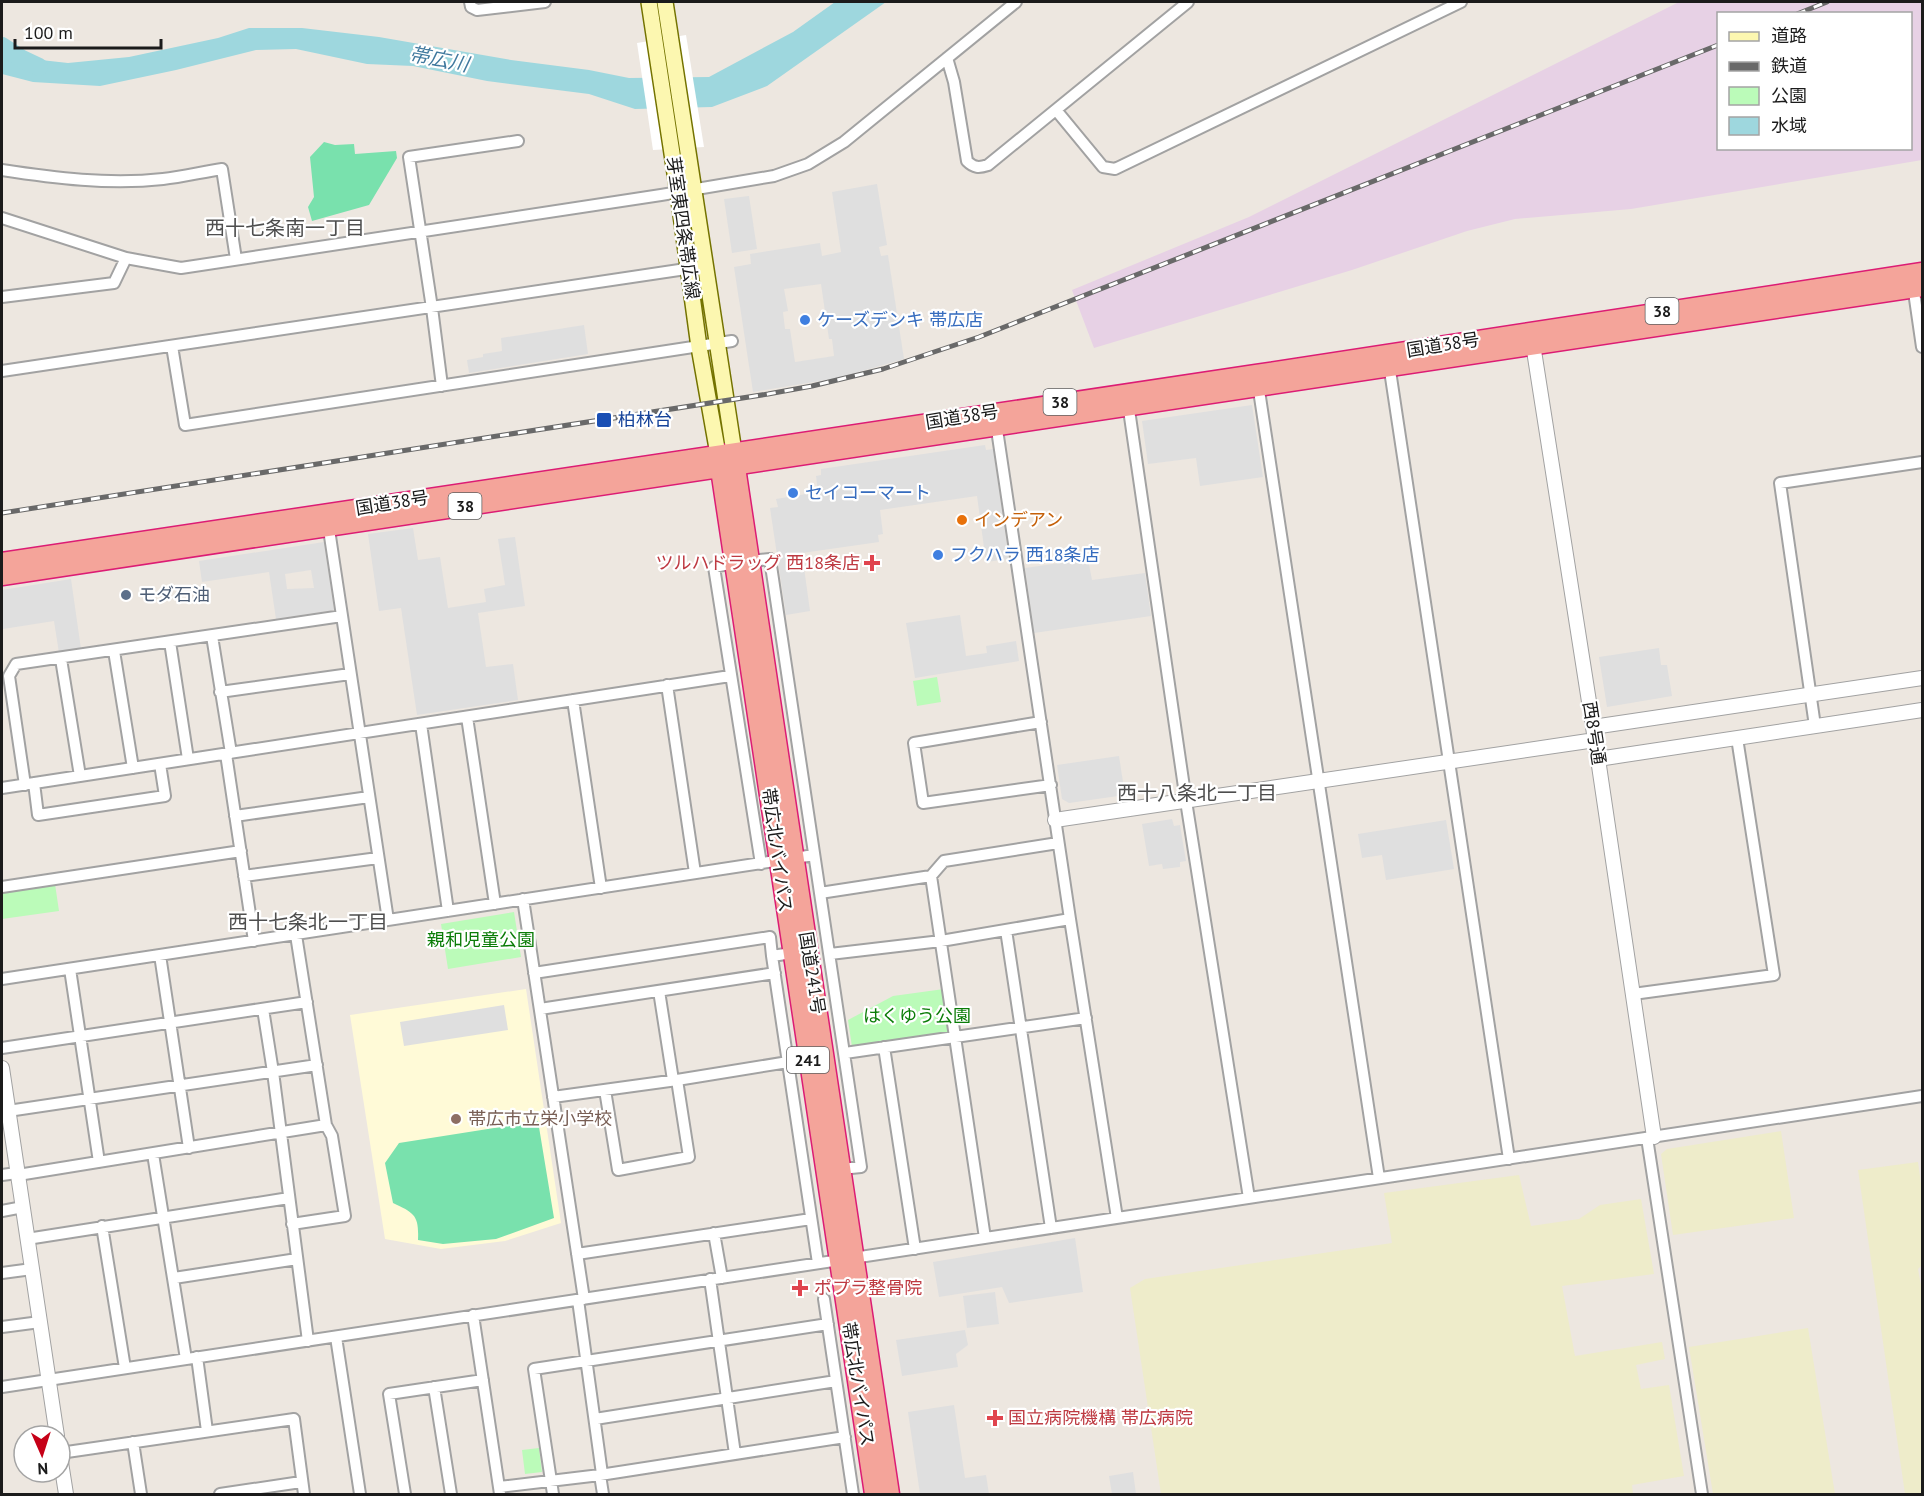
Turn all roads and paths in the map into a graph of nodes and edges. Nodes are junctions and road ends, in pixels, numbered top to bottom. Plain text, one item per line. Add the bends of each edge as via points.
1 (470, 2) edge
2 (545, 2) edge
3 (649, 2) edge
4 (665, 2) edge
5 (1017, 2) edge
6 (1188, 2) edge
7 (1461, 2) edge
8 (520, 3) edge
9 (947, 58) junction
10 (1056, 110) junction
11 (518, 141) dead end
12 (2, 170) edge
13 (686, 191) junction
14 (2, 218) edge
15 (420, 231) junction
16 (126, 258) junction
17 (236, 259) junction
18 (706, 266) junction
19 (689, 269) junction
20 (1917, 280) edge
21 (2, 297) edge
22 (432, 308) junction
23 (1532, 338) junction
24 (725, 343) junction
25 (172, 346) junction
26 (699, 346) junction
27 (1923, 347) edge
28 (1388, 360) junction
29 (2, 371) edge
30 (1258, 381) junction
31 (442, 386) junction
32 (1127, 400) junction
33 (995, 420) junction
34 (727, 460) junction
35 (1923, 462) edge
36 (327, 520) junction
37 (2, 562) edge
38 (742, 562) junction
39 (2, 576) edge
40 (342, 616) junction
41 (212, 636) junction
42 (170, 642) junction
43 (114, 651) junction
44 (61, 659) junction
45 (350, 674) junction
46 (730, 676) junction
47 (1923, 678) edge
48 (667, 685) junction
49 (220, 692) junction
50 (1810, 695) junction
51 (573, 700) junction
52 (1923, 710) edge
53 (467, 717) junction
54 (1041, 723) junction
55 (422, 724) junction
56 (1815, 726) junction
57 (360, 733) junction
58 (1594, 734) junction
59 (1737, 738) junction
60 (228, 753) junction
61 (188, 759) junction
62 (1598, 759) junction
63 (1449, 762) junction
64 (160, 764) junction
65 (133, 768) junction
66 (80, 776) junction
67 (1318, 782) junction
68 (29, 784) junction
69 (1051, 784) junction
70 (2, 788) edge
71 (369, 797) junction
72 (1185, 801) junction
73 (235, 816) junction
74 (1055, 820) junction
75 (1059, 843) junction
76 (241, 851) junction
77 (814, 855) junction
78 (378, 858) junction
79 (778, 861) junction
80 (695, 873) junction
81 (244, 876) junction
82 (931, 876) junction
83 (2, 887) edge
84 (601, 888) junction
85 (820, 893) junction
86 (523, 899) junction
87 (495, 904) junction
88 (448, 911) junction
89 (388, 920) junction
90 (1070, 920) junction
91 (1006, 930) junction
92 (296, 935) junction
93 (254, 941) junction
94 (941, 941) junction
95 (792, 953) junction
96 (830, 954) junction
97 (160, 955) junction
98 (772, 956) junction
99 (70, 969) junction
100 (534, 973) junction
101 (775, 973) junction
102 (2, 979) edge
103 (659, 991) junction
104 (1633, 994) junction
105 (307, 1002) junction
106 (263, 1009) junction
107 (540, 1009) junction
108 (1086, 1018) junction
109 (170, 1024) junction
110 (1022, 1028) junction
111 (81, 1037) junction
112 (956, 1038) junction
113 (2, 1047) edge
114 (884, 1047) junction
115 (845, 1053) junction
116 (788, 1062) junction
117 (317, 1065) junction
118 (2, 1068) edge
119 (273, 1072) junction
120 (675, 1080) junction
121 (180, 1086) junction
122 (605, 1090) junction
123 (1923, 1096) edge
124 (553, 1097) junction
125 (90, 1100) junction
126 (6, 1109) edge
127 (326, 1125) junction
128 (281, 1134) junction
129 (1651, 1137) junction
130 (189, 1148) junction
131 (153, 1154) junction
132 (1509, 1159) junction
133 (99, 1162) junction
134 (841, 1169) junction
135 (17, 1174) junction
136 (2, 1175) edge
137 (1379, 1178) junction
138 (289, 1198) junction
139 (1249, 1198) junction
140 (22, 1207) junction
141 (2, 1210) edge
142 (163, 1216) junction
143 (1117, 1218) junction
144 (811, 1219) junction
145 (292, 1224) junction
146 (102, 1226) junction
147 (1050, 1228) junction
148 (714, 1233) junction
149 (985, 1238) junction
150 (27, 1239) junction
151 (915, 1249) junction
152 (577, 1254) junction
153 (297, 1259) junction
154 (847, 1259) junction
155 (818, 1263) junction
156 (32, 1269) junction
157 (2, 1273) edge
158 (174, 1278) junction
159 (722, 1278) junction
160 (710, 1280) junction
161 (581, 1299) junction
162 (824, 1299) dead end
163 (473, 1315) junction
164 (40, 1322) junction
165 (828, 1324) junction
166 (2, 1327) edge
167 (336, 1337) junction
168 (309, 1341) junction
169 (718, 1341) junction
170 (851, 1344) junction
171 (832, 1348) junction
172 (197, 1357) junction
173 (186, 1359) junction
174 (586, 1361) junction
175 (125, 1368) junction
176 (48, 1380) junction
177 (483, 1380) junction
178 (836, 1381) junction
179 (2, 1387) edge
180 (434, 1387) junction
181 (727, 1399) junction
182 (595, 1419) junction
183 (55, 1424) edge
184 (207, 1431) junction
185 (845, 1437) junction
186 (133, 1442) junction
187 (72, 1452) edge
188 (735, 1454) junction
189 (601, 1474) junction
190 (551, 1481) junction
191 (302, 1482) junction
192 (500, 1491) edge
193 (141, 1494) edge
194 (220, 1494) edge
195 (304, 1494) edge
196 (360, 1494) edge
197 (405, 1494) edge
198 (451, 1494) edge
199 (553, 1494) edge
200 (603, 1494) edge
201 (853, 1494) edge
202 (874, 1494) edge
203 (890, 1494) edge
204 (1702, 1494) edge

1 - 8 street via 477,10
2 - 8 street
3 - 13 main road, 芽室東四条帯広線 via 671,149
4 - 13 main road, 芽室東四条帯広線 via 688,148
5 - 9 street
6 - 10 street
7 - 10 street via 1115,169 1103,167
9 - 10 street via 971,166 988,165
9 - 13 street via 844,142 808,164 774,176
11 - 15 street via 409,157
12 - 17 street via 51,178 131,180 222,169
13 - 15 street
13 - 18 main road, 芽室東四条帯広線
13 - 19 main road, 芽室東四条帯広線
14 - 16 street
15 - 17 street
15 - 22 street
16 - 17 street via 181,268
16 - 21 street via 114,282
18 - 19 street
18 - 24 main road, 芽室東四条帯広線
19 - 22 street
19 - 26 main road, 芽室東四条帯広線
20 - 23 highway, 国道38号 / 38
20 - 27 street
22 - 25 street
22 - 31 street
23 - 28 highway, 国道38号 / 38
23 - 58 street, 西8号通
24 - 26 street
24 - 34 main road, 芽室東四条帯広線
25 - 29 street
25 - 31 street via 185,425
26 - 31 street
26 - 34 main road, 芽室東四条帯広線
28 - 30 highway, 国道38号 / 38
28 - 63 street
30 - 32 highway, 国道38号 / 38
30 - 67 street
32 - 33 highway, 国道38号 / 38
32 - 72 street
33 - 34 highway, 国道38号 / 38
33 - 54 street
34 - 36 highway, 国道38号 / 38
34 - 38 highway, 国道241号 / 241
35 - 50 street via 1780,483
36 - 37 highway, 国道38号 / 38
36 - 39 highway, 国道38号 / 38
36 - 40 street
38 - 46 street via 714,567
38 - 77 street via 770,559
38 - 79 highway, 国道241号 / 241
40 - 41 street
40 - 45 street
41 - 42 street
41 - 49 street
42 - 43 street
42 - 61 street
43 - 44 street
43 - 65 street
44 - 66 street
44 - 68 street via 16,664 9,676
45 - 49 street
45 - 57 street
46 - 48 street
46 - 79 street
47 - 50 street
48 - 51 street
48 - 80 street
49 - 60 street
50 - 56 street
50 - 58 street
51 - 53 street
51 - 84 street
52 - 56 street
53 - 55 street
53 - 87 street
54 - 69 street
54 - 69 street via 914,743 923,803
55 - 57 street
55 - 88 street
56 - 59 street
57 - 60 street
57 - 71 street
58 - 62 street, 西8号通
58 - 63 street
59 - 62 street
59 - 104 street via 1774,975
60 - 61 street
60 - 73 street
61 - 64 street
62 - 104 street, 西8号通
63 - 67 street
63 - 132 street
64 - 65 street
64 - 68 street via 165,796 38,815
65 - 66 street
66 - 68 street
67 - 72 street
67 - 137 street
68 - 70 street
69 - 74 street
71 - 73 street
71 - 78 street
72 - 74 street
72 - 139 street
73 - 76 street
74 - 75 street
75 - 82 street via 944,861
75 - 90 street
76 - 81 street
76 - 83 street
77 - 79 street
77 - 85 street
78 - 81 street
78 - 89 street
79 - 80 street
79 - 95 highway, 帯広北バイパス / 241
79 - 134 highway, 国道241号 / 241
80 - 84 street
81 - 93 street
82 - 85 street
82 - 94 street
84 - 86 street
85 - 96 street
86 - 87 street
86 - 100 street
87 - 88 street
88 - 89 street
89 - 92 street
90 - 91 street
90 - 108 street
91 - 94 street
91 - 110 street
92 - 93 street
92 - 105 street
93 - 97 street
94 - 96 street
94 - 112 street
95 - 98 street
95 - 154 highway, 帯広北バイパス / 241
96 - 115 street
97 - 99 street
97 - 109 street
98 - 100 street via 770,938
98 - 101 street
99 - 102 street
99 - 111 street
100 - 107 street
101 - 103 street
101 - 116 street
103 - 107 street
103 - 120 street
104 - 129 street, 西8号通
105 - 106 street
105 - 117 street
106 - 109 street
106 - 119 street
107 - 124 street
108 - 110 street
108 - 143 street
109 - 111 street
109 - 121 street
110 - 112 street
110 - 147 street
111 - 113 street
111 - 125 street
112 - 114 street
112 - 149 street
114 - 115 street
114 - 151 street
115 - 134 street via 861,1167
116 - 120 street
116 - 144 street
117 - 119 street
117 - 127 street
118 - 126 street
119 - 121 street
119 - 128 street
120 - 122 street
120 - 122 street via 689,1157 618,1170
121 - 125 street
121 - 130 street
122 - 124 street
123 - 129 street
124 - 152 street
125 - 126 street
125 - 133 street
126 - 135 street
127 - 128 street
127 - 145 street via 332,1136 345,1216
128 - 130 street
128 - 138 street
129 - 132 street
129 - 204 street
130 - 131 street
131 - 133 street
131 - 142 street
132 - 137 street
133 - 135 street
134 - 154 highway, 国道241号 / 241
135 - 136 street
135 - 140 street
137 - 139 street
138 - 142 street
138 - 145 street
139 - 143 street
140 - 141 street
140 - 150 street
142 - 146 street
142 - 158 street
143 - 147 street
144 - 148 street
144 - 155 street
145 - 153 street
146 - 150 street
146 - 175 street
147 - 149 street
148 - 152 street
148 - 159 street
149 - 151 street
150 - 156 street
151 - 154 street
152 - 161 street
153 - 158 street
153 - 168 street
154 - 155 street
154 - 170 highway, 帯広北バイパス / 241
154 - 203 highway, 国道241号 / 241
155 - 159 street
156 - 157 street
156 - 164 street
158 - 173 street
159 - 160 street
160 - 161 street
160 - 169 street
161 - 163 street
161 - 174 street
162 - 165 street
163 - 167 street
163 - 177 street
164 - 166 street
164 - 176 street
165 - 169 street
165 - 171 street
167 - 168 street
167 - 196 street
168 - 172 street
169 - 174 street
169 - 181 street
170 - 171 street
170 - 202 highway, 帯広北バイパス / 241
171 - 178 street
172 - 173 street
172 - 184 street
173 - 175 street
174 - 182 street
174 - 190 street via 534,1369
175 - 176 street
176 - 179 street
176 - 183 street
177 - 180 street
177 - 192 street
178 - 181 street
178 - 185 street
180 - 197 street via 389,1394
180 - 198 street
181 - 182 street
181 - 188 street
182 - 189 street
184 - 186 street
184 - 191 street via 294,1419
185 - 188 street
185 - 201 street
186 - 187 street
186 - 193 street
188 - 189 street
189 - 190 street
189 - 200 street
190 - 192 street
190 - 199 street
191 - 194 street
191 - 195 street

